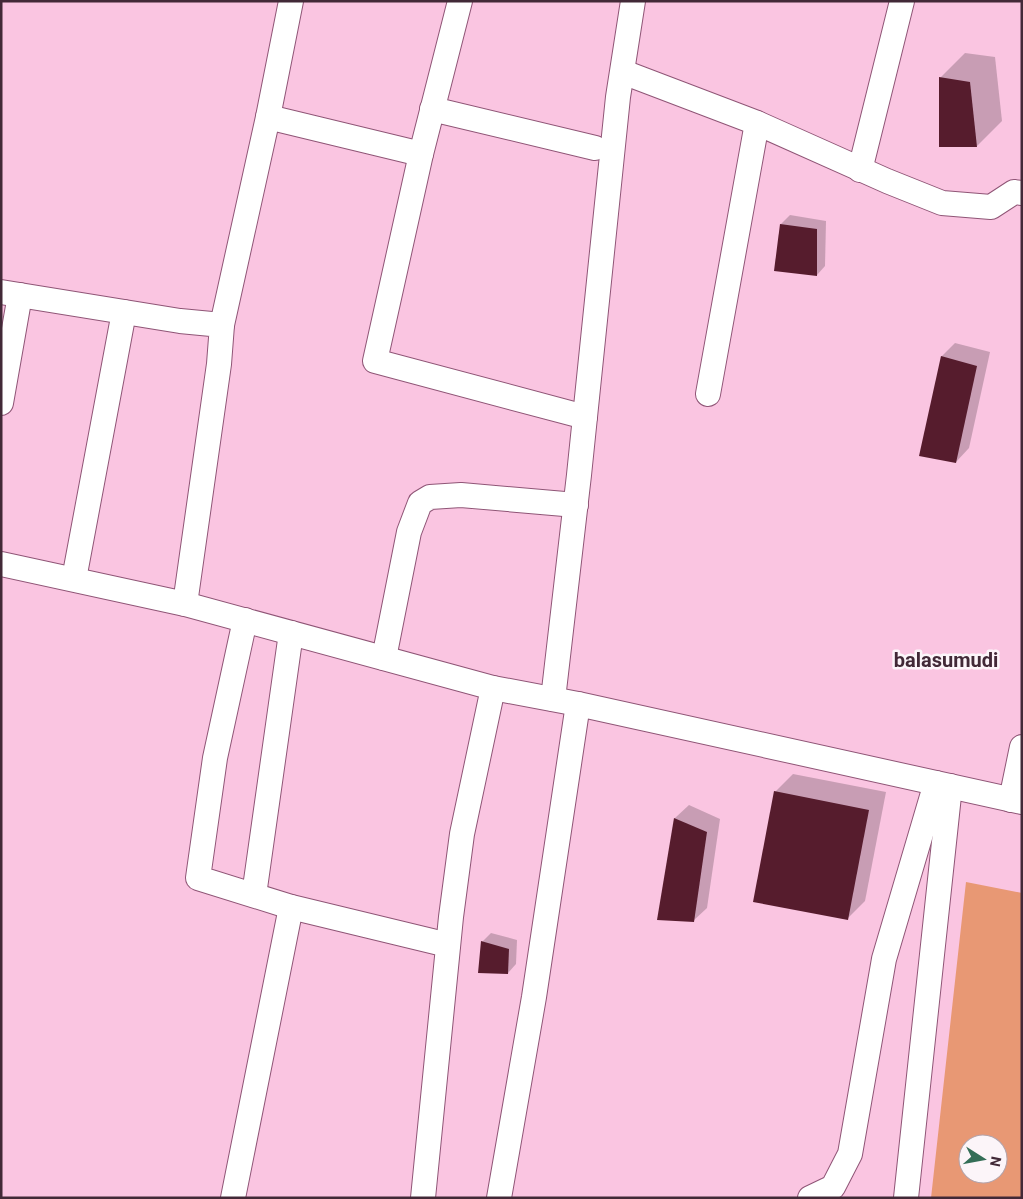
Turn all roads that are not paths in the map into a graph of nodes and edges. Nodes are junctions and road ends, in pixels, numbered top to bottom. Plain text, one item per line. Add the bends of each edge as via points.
1 (290, 1) edge
2 (460, 1) edge
3 (633, 1) edge
4 (902, 1) edge
5 (623, 72) junction
6 (432, 109) junction
7 (268, 117) junction
8 (757, 123) junction
9 (595, 148) dead end
10 (420, 154) junction
11 (860, 170) junction
12 (1022, 193) edge
13 (11, 294) edge
14 (124, 312) junction
15 (222, 325) junction
16 (708, 394) dead end
17 (1, 402) edge
18 (585, 417) junction
19 (576, 505) junction
20 (1, 564) edge
21 (74, 580) junction
22 (185, 604) junction
23 (245, 620) junction
24 (291, 633) junction
25 (384, 658) junction
26 (493, 688) junction
27 (552, 699) junction
28 (578, 704) junction
29 (1022, 747) edge
30 (943, 784) junction
31 (1016, 801) edge
32 (254, 895) junction
33 (291, 907) junction
34 (448, 945) junction
35 (233, 1198) edge
36 (423, 1198) edge
37 (499, 1198) edge
38 (810, 1198) edge
39 (906, 1198) edge

1 - 7 street
2 - 6 street
3 - 5 street
4 - 11 street
5 - 8 street
5 - 18 street
6 - 9 street
6 - 10 street
7 - 10 street
7 - 15 street
8 - 11 street
8 - 16 street
10 - 18 street via 375,361
11 - 12 street via 942,202 991,207 1014,192
13 - 14 street
13 - 17 street
14 - 15 street
14 - 21 street
15 - 22 street
18 - 19 street
19 - 25 street via 460,495 430,497 420,504 409,532
19 - 27 street
20 - 21 street
21 - 22 street
22 - 23 street
23 - 24 street
23 - 32 street via 215,758 198,878
24 - 25 street
24 - 32 street
25 - 26 street
26 - 27 street
26 - 34 street via 462,834
27 - 28 street
28 - 30 street
28 - 37 street via 534,998
29 - 31 street
30 - 31 street
30 - 38 street via 884,959 850,1154 833,1187
30 - 39 street
32 - 33 street
33 - 34 street
33 - 35 street
34 - 36 street

